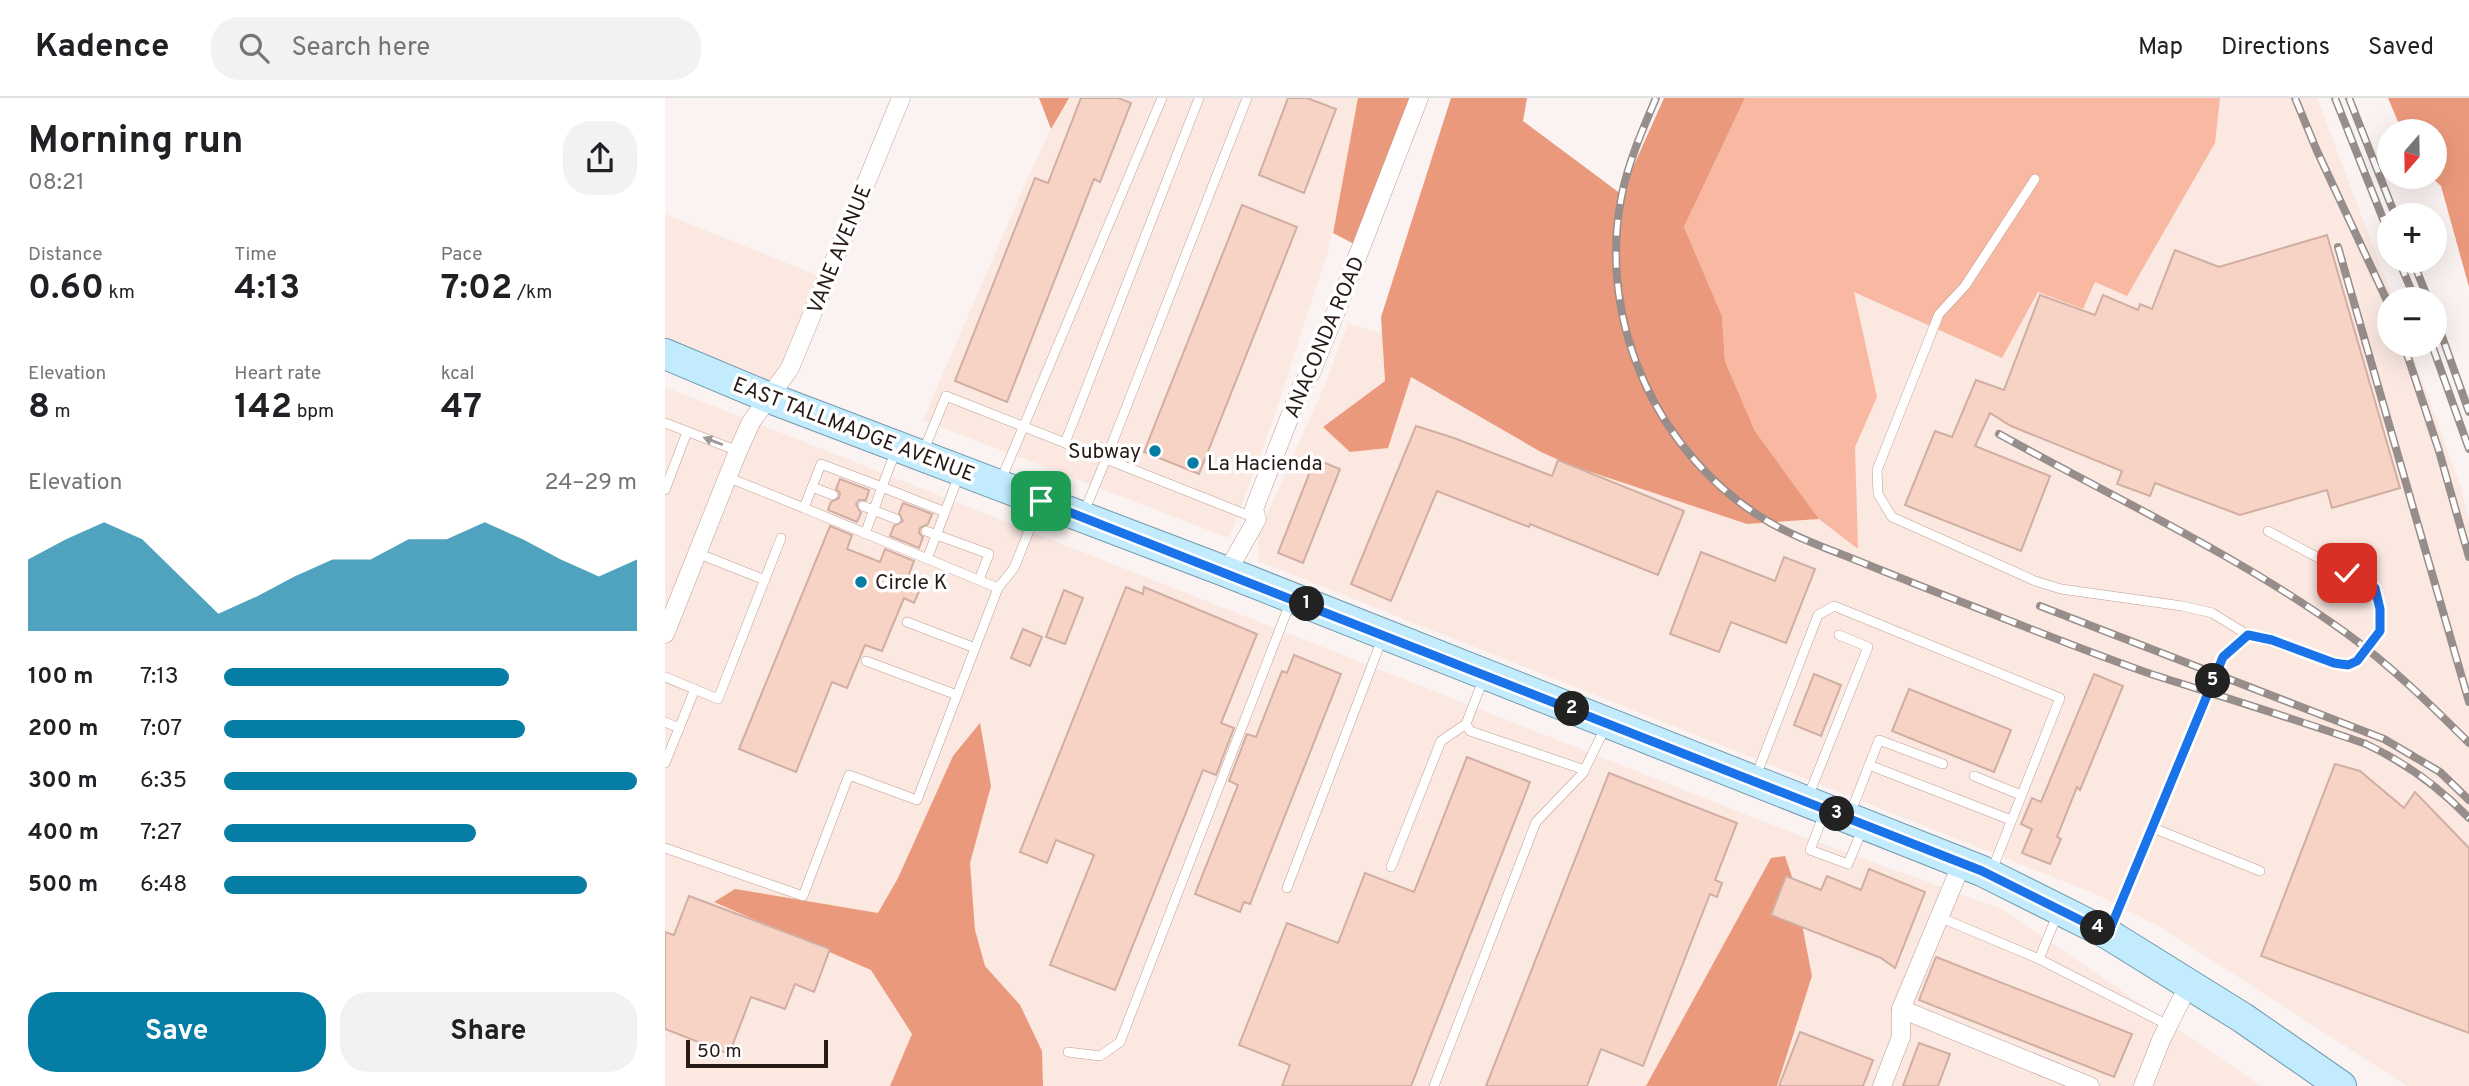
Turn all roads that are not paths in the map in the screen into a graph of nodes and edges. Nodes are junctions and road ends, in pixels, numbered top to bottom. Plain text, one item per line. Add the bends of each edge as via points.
1 (901, 98) edge
2 (1161, 98) edge
3 (1199, 98) edge
4 (1247, 98) edge
5 (1419, 98) edge
6 (2035, 179) dead end
7 (665, 354) edge
8 (771, 398) junction
9 (665, 423) edge
10 (1023, 426) junction
11 (687, 432) junction
12 (1065, 443) junction
13 (738, 451) junction
14 (910, 451) junction
15 (1106, 458) junction
16 (961, 470) junction
17 (727, 477) junction
18 (999, 485) junction
19 (812, 487) junction
20 (882, 487) junction
21 (665, 490) edge
22 (833, 495) dead end
23 (1041, 501) junction
24 (863, 506) dead end
25 (804, 508) junction
26 (874, 510) junction
27 (946, 512) junction
28 (1082, 517) junction
29 (897, 519) dead end
30 (1257, 519) junction
31 (926, 531) dead end
32 (2268, 531) dead end
33 (865, 534) junction
34 (937, 535) junction
35 (781, 538) dead end
36 (697, 553) junction
37 (927, 559) junction
38 (1227, 572) junction
39 (765, 580) junction
40 (979, 580) junction
41 (998, 588) junction
42 (1292, 598) junction
43 (907, 622) dead end
44 (665, 634) edge
45 (1384, 634) junction
46 (1839, 635) dead end
47 (2248, 635) junction
48 (975, 648) junction
49 (866, 661) dead end
50 (1485, 675) junction
51 (665, 677) edge
52 (695, 689) junction
53 (957, 695) junction
54 (665, 722) edge
55 (1607, 723) junction
56 (1466, 724) junction
57 (679, 728) junction
58 (665, 763) edge
59 (1943, 764) dead end
60 (1869, 765) junction
61 (1585, 770) junction
62 (1974, 776) dead end
63 (1754, 781) junction
64 (2021, 795) junction
65 (1836, 814) junction
66 (2011, 820) junction
67 (2153, 828) junction
68 (665, 848) edge
69 (1962, 863) junction
70 (1391, 867) dead end
71 (2260, 871) dead end
72 (1990, 875) junction
73 (1287, 888) dead end
74 (2060, 908) junction
75 (1939, 917) junction
76 (2108, 934) junction
77 (2039, 959) junction
78 (2189, 984) junction
79 (1901, 1009) junction
80 (2168, 1025) junction
81 (1068, 1052) dead end
82 (1434, 1086) edge
83 (1882, 1086) edge
84 (2090, 1086) edge
85 (2143, 1086) edge
86 (2341, 1086) edge

1 - 8 street, VANE AVENUE via 790,368
2 - 10 lane
3 - 12 lane
4 - 15 lane
5 - 30 street, ANACONDA ROAD via 1254,509
6 - 47 lane via 1965,286 1939,314 1877,470 1878,494 1892,517 2035,581 2212,613
7 - 8 main road, EAST TALLMADGE AVENUE
8 - 13 street, VANE AVENUE via 751,422
8 - 14 main road, EAST TALLMADGE AVENUE
9 - 11 lane
10 - 12 lane
10 - 14 lane via 946,396
10 - 18 lane
13 -> 11 lane
11 - 21 lane
12 - 15 lane
13 - 17 street, VANE AVENUE
14 - 16 main road, EAST TALLMADGE AVENUE
14 - 20 lane
15 - 28 lane
15 - 30 lane
16 - 18 main road, EAST TALLMADGE AVENUE
16 - 27 lane
17 - 25 lane
17 - 36 street, VANE AVENUE
18 - 23 main road, EAST TALLMADGE AVENUE
19 - 20 lane via 821,464
19 - 22 lane
19 - 25 lane
20 - 26 lane
20 - 27 lane
23 - 28 main road, EAST TALLMADGE AVENUE
23 - 41 lane via 1014,568
24 - 26 lane
25 - 33 lane
26 - 29 lane
26 - 33 lane
27 - 34 lane
28 - 38 main road, EAST TALLMADGE AVENUE
30 - 38 street, ANACONDA ROAD
31 - 34 lane
32 - 47 lane via 2375,588 2380,631 2357,661 2348,665
33 - 37 lane
34 - 37 lane
34 - 40 lane via 989,554
35 - 39 lane
36 - 39 lane
36 - 44 street, VANE AVENUE
37 - 40 lane
38 - 42 main road, EAST TALLMADGE AVENUE
39 - 52 lane via 718,699
40 - 41 lane
41 - 48 lane
42 - 45 main road, EAST TALLMADGE AVENUE
42 - 81 lane via 1120,1042 1100,1056
43 - 48 lane
45 - 50 main road, EAST TALLMADGE AVENUE
45 - 73 lane
46 - 65 lane via 1868,647
47 - 67 lane via 2223,657
48 - 53 lane
49 - 53 lane
50 - 55 main road, EAST TALLMADGE AVENUE
50 - 56 lane
51 - 52 lane
52 - 57 lane
53 - 68 lane via 917,800 849,775 803,896
54 - 57 lane
55 - 61 lane
55 - 63 main road, EAST TALLMADGE AVENUE
56 - 61 lane via 1470,731
56 - 70 lane via 1441,741
57 - 58 lane
59 - 60 lane via 1879,740
60 - 65 lane
60 - 66 lane
61 - 82 lane via 1536,822
62 - 64 lane
63 - 64 lane via 1818,615 1834,606 2060,698
63 - 65 main road, EAST TALLMADGE AVENUE
64 - 66 lane
65 - 65 lane via 1810,850 1848,864
65 - 69 main road, EAST TALLMADGE AVENUE
66 - 72 lane
67 - 71 lane
67 - 76 lane
69 - 72 main road, EAST TALLMADGE AVENUE
69 - 75 street
72 - 74 main road, EAST TALLMADGE AVENUE
74 - 76 main road, EAST TALLMADGE AVENUE
74 - 77 lane
75 - 77 lane
75 - 79 street
76 - 78 main road, EAST TALLMADGE AVENUE
77 - 80 lane
78 - 80 street
78 - 86 main road, EAST TALLMADGE AVENUE
79 - 83 street via 1901,1037
79 - 84 street
80 - 85 street

